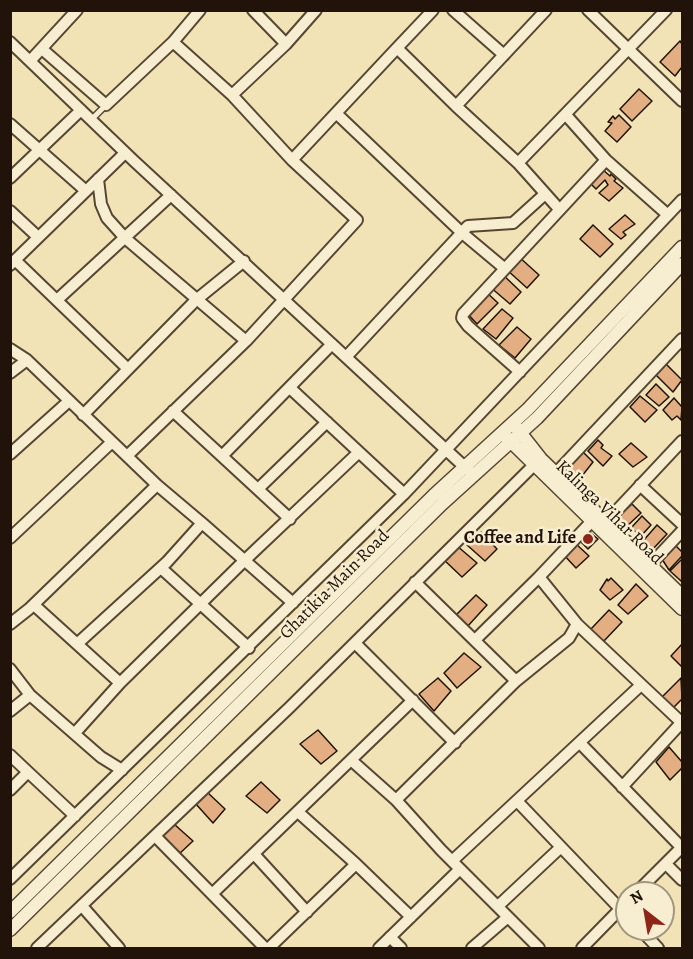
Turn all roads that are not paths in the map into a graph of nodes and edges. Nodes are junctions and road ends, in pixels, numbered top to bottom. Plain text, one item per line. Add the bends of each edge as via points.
1 (77, 10) edge
2 (200, 10) edge
3 (253, 10) edge
4 (316, 10) edge
5 (433, 10) edge
6 (453, 10) edge
7 (546, 10) edge
8 (588, 10) edge
9 (666, 10) edge
10 (10, 42) edge
11 (173, 42) junction
12 (285, 44) junction
13 (397, 48) junction
14 (42, 49) junction
15 (629, 50) junction
16 (504, 56) junction
17 (30, 61) junction
18 (232, 95) junction
19 (682, 101) edge
20 (106, 105) junction
21 (456, 106) junction
22 (81, 110) junction
23 (337, 114) junction
24 (566, 114) junction
25 (92, 119) junction
26 (10, 124) edge
27 (40, 150) junction
28 (125, 153) junction
29 (292, 160) junction
30 (606, 160) junction
31 (518, 163) junction
32 (10, 178) edge
33 (98, 179) junction
34 (86, 191) junction
35 (545, 194) junction
36 (171, 195) junction
37 (682, 200) edge
38 (559, 209) junction
39 (10, 211) edge
40 (668, 215) junction
41 (462, 232) junction
42 (38, 237) junction
43 (125, 238) junction
44 (682, 247) edge
45 (244, 261) junction
46 (13, 263) edge
47 (682, 264) edge
48 (504, 268) junction
49 (57, 300) junction
50 (196, 300) junction
51 (286, 300) junction
52 (682, 339) edge
53 (246, 341) junction
54 (332, 344) junction
55 (11, 350) edge
56 (346, 357) junction
57 (27, 360) junction
58 (128, 369) junction
59 (520, 372) junction
60 (10, 373) edge
61 (290, 388) junction
62 (69, 401) junction
63 (173, 411) junction
64 (84, 415) junction
65 (327, 422) junction
66 (517, 428) junction
67 (506, 438) junction
68 (682, 441) edge
69 (112, 442) junction
70 (447, 450) junction
71 (359, 452) junction
72 (10, 454) edge
73 (127, 456) junction
74 (222, 456) junction
75 (538, 462) junction
76 (469, 471) junction
77 (556, 473) junction
78 (157, 485) junction
79 (640, 485) junction
80 (258, 489) junction
81 (404, 494) junction
82 (290, 519) junction
83 (592, 521) junction
84 (606, 522) junction
85 (202, 524) junction
86 (682, 524) edge
87 (682, 531) edge
88 (10, 538) edge
89 (245, 560) junction
90 (650, 565) junction
91 (161, 568) junction
92 (538, 578) junction
93 (416, 582) junction
94 (682, 596) edge
95 (293, 603) junction
96 (202, 604) junction
97 (34, 605) junction
98 (682, 609) edge
99 (10, 624) edge
100 (577, 624) junction
101 (475, 640) junction
102 (355, 643) junction
103 (77, 644) junction
104 (249, 648) junction
105 (10, 669) edge
106 (516, 681) junction
107 (120, 683) junction
108 (641, 685) junction
109 (30, 695) junction
110 (413, 700) junction
111 (11, 712) edge
112 (682, 723) edge
113 (75, 733) junction
114 (455, 743) junction
115 (580, 743) junction
116 (10, 755) edge
117 (351, 760) junction
118 (122, 770) junction
119 (28, 772) junction
120 (622, 787) junction
121 (10, 790) edge
122 (396, 800) junction
123 (518, 801) junction
124 (298, 812) junction
125 (75, 816) junction
126 (155, 836) junction
127 (561, 847) junction
128 (682, 848) edge
129 (254, 854) junction
130 (452, 861) junction
131 (356, 864) junction
132 (666, 864) junction
133 (460, 869) junction
134 (10, 879) edge
135 (682, 880) edge
136 (648, 881) edge
137 (212, 894) junction
138 (615, 899) edge
139 (82, 906) junction
140 (498, 906) junction
141 (10, 912) edge
142 (307, 912) junction
143 (411, 917) junction
144 (508, 917) junction
145 (615, 918) edge
146 (10, 930) edge
147 (390, 937) junction
148 (37, 948) edge
149 (119, 948) edge
150 (267, 948) edge
151 (379, 948) edge
152 (401, 948) edge
153 (472, 948) edge
154 (539, 948) edge
155 (582, 948) edge

1 - 14 street
2 - 11 street
3 - 12 street
4 - 12 street
5 - 13 street
6 - 16 street
7 - 16 street
8 - 15 street
9 - 15 street
10 - 17 street
11 - 18 street
11 - 20 street
12 - 18 street
13 - 21 street
13 - 23 street
14 - 17 street
14 - 20 street
15 - 19 street
15 - 24 street
16 - 21 street
17 - 22 street
18 - 29 street
20 - 25 lane
21 - 31 street
22 - 25 street
22 - 27 street
23 - 29 street
23 - 41 street
24 - 30 street
24 - 31 street
25 - 28 street
26 - 27 street
27 - 32 street
27 - 34 street
28 - 33 street
28 - 36 street
29 - 51 street via 357,220
30 - 38 street
30 - 40 street
31 - 35 street
33 - 34 street
33 - 43 street via 107,218
34 - 42 street
35 - 38 street
35 - 41 street via 513,223 472,224
36 - 43 street
36 - 45 street
37 - 40 street
38 - 48 street
39 - 42 street
40 - 59 street
41 - 48 street
41 - 56 street
42 - 46 street
43 - 49 street
43 - 50 street
44 - 66 street, Ghatikia Main Road
45 - 50 street
45 - 51 street
46 - 49 street
47 - 66 street, Ghatikia Main Road
48 - 59 street via 462,318
49 - 58 street
50 - 53 street
50 - 58 street
51 - 53 street
51 - 54 street
52 - 77 street
53 - 63 street
54 - 56 street
54 - 61 street
55 - 57 street
56 - 70 street
57 - 60 street
57 - 62 street
58 - 64 street
59 - 70 street
61 - 65 street
61 - 74 street
62 - 64 street
62 - 72 street
63 - 73 street
63 - 74 street
64 - 69 street
65 - 71 street
65 - 80 street
66 - 67 street, Ghatikia Main Road
66 - 75 street, Kalinga Vihar Road
67 - 75 street, Kalinga Vihar Road
67 - 76 street, Ghatikia Main Road
68 - 79 street
69 - 73 street
69 - 88 street
70 - 76 street
70 - 81 street
71 - 81 street
71 - 82 street
73 - 78 street
74 - 80 street
75 - 77 street, Kalinga Vihar Road
75 - 83 street, Kalinga Vihar Road
75 - 93 street
76 - 141 street, Ghatikia Main Road
76 - 146 street, Ghatikia Main Road
77 - 84 street, Kalinga Vihar Road
78 - 85 street
78 - 97 street
79 - 84 street
79 - 86 street
80 - 82 street
81 - 95 street
82 - 89 street
83 - 92 street
83 - 98 street, Kalinga Vihar Road
84 - 90 street, Kalinga Vihar Road
85 - 89 street
85 - 91 street
87 - 90 street
89 - 95 street
89 - 96 street
90 - 94 street, Kalinga Vihar Road
91 - 96 street
91 - 103 street
92 - 100 street
92 - 101 street
93 - 101 street
93 - 102 street
95 - 104 street
96 - 104 street
96 - 107 street
97 - 99 street
97 - 103 street
100 - 106 street via 569,638
100 - 108 street
101 - 106 street
102 - 110 street
102 - 126 street
103 - 107 street
104 - 118 street
105 - 109 street
106 - 114 street
107 - 113 street
108 - 112 street
108 - 115 street
109 - 111 street
109 - 113 street
110 - 114 street
110 - 117 street
112 - 120 street
113 - 118 street
114 - 122 street
115 - 120 street
115 - 123 street
116 - 119 street
117 - 122 street
117 - 124 street
118 - 125 street
119 - 121 street
119 - 125 street
120 - 128 street
122 - 130 street
123 - 127 street
123 - 130 street
124 - 129 street
124 - 131 street
125 - 134 street
126 - 137 street
126 - 139 street
127 - 138 street
127 - 140 street
128 - 132 street
129 - 137 street
129 - 142 street
130 - 133 street
131 - 142 street
131 - 143 street
132 - 135 street
132 - 136 street
133 - 140 street
133 - 143 street
137 - 150 street
139 - 148 street
139 - 149 street
140 - 144 street
142 - 150 street
143 - 147 street
144 - 153 street
144 - 154 street
145 - 155 street
147 - 151 street
147 - 152 street

